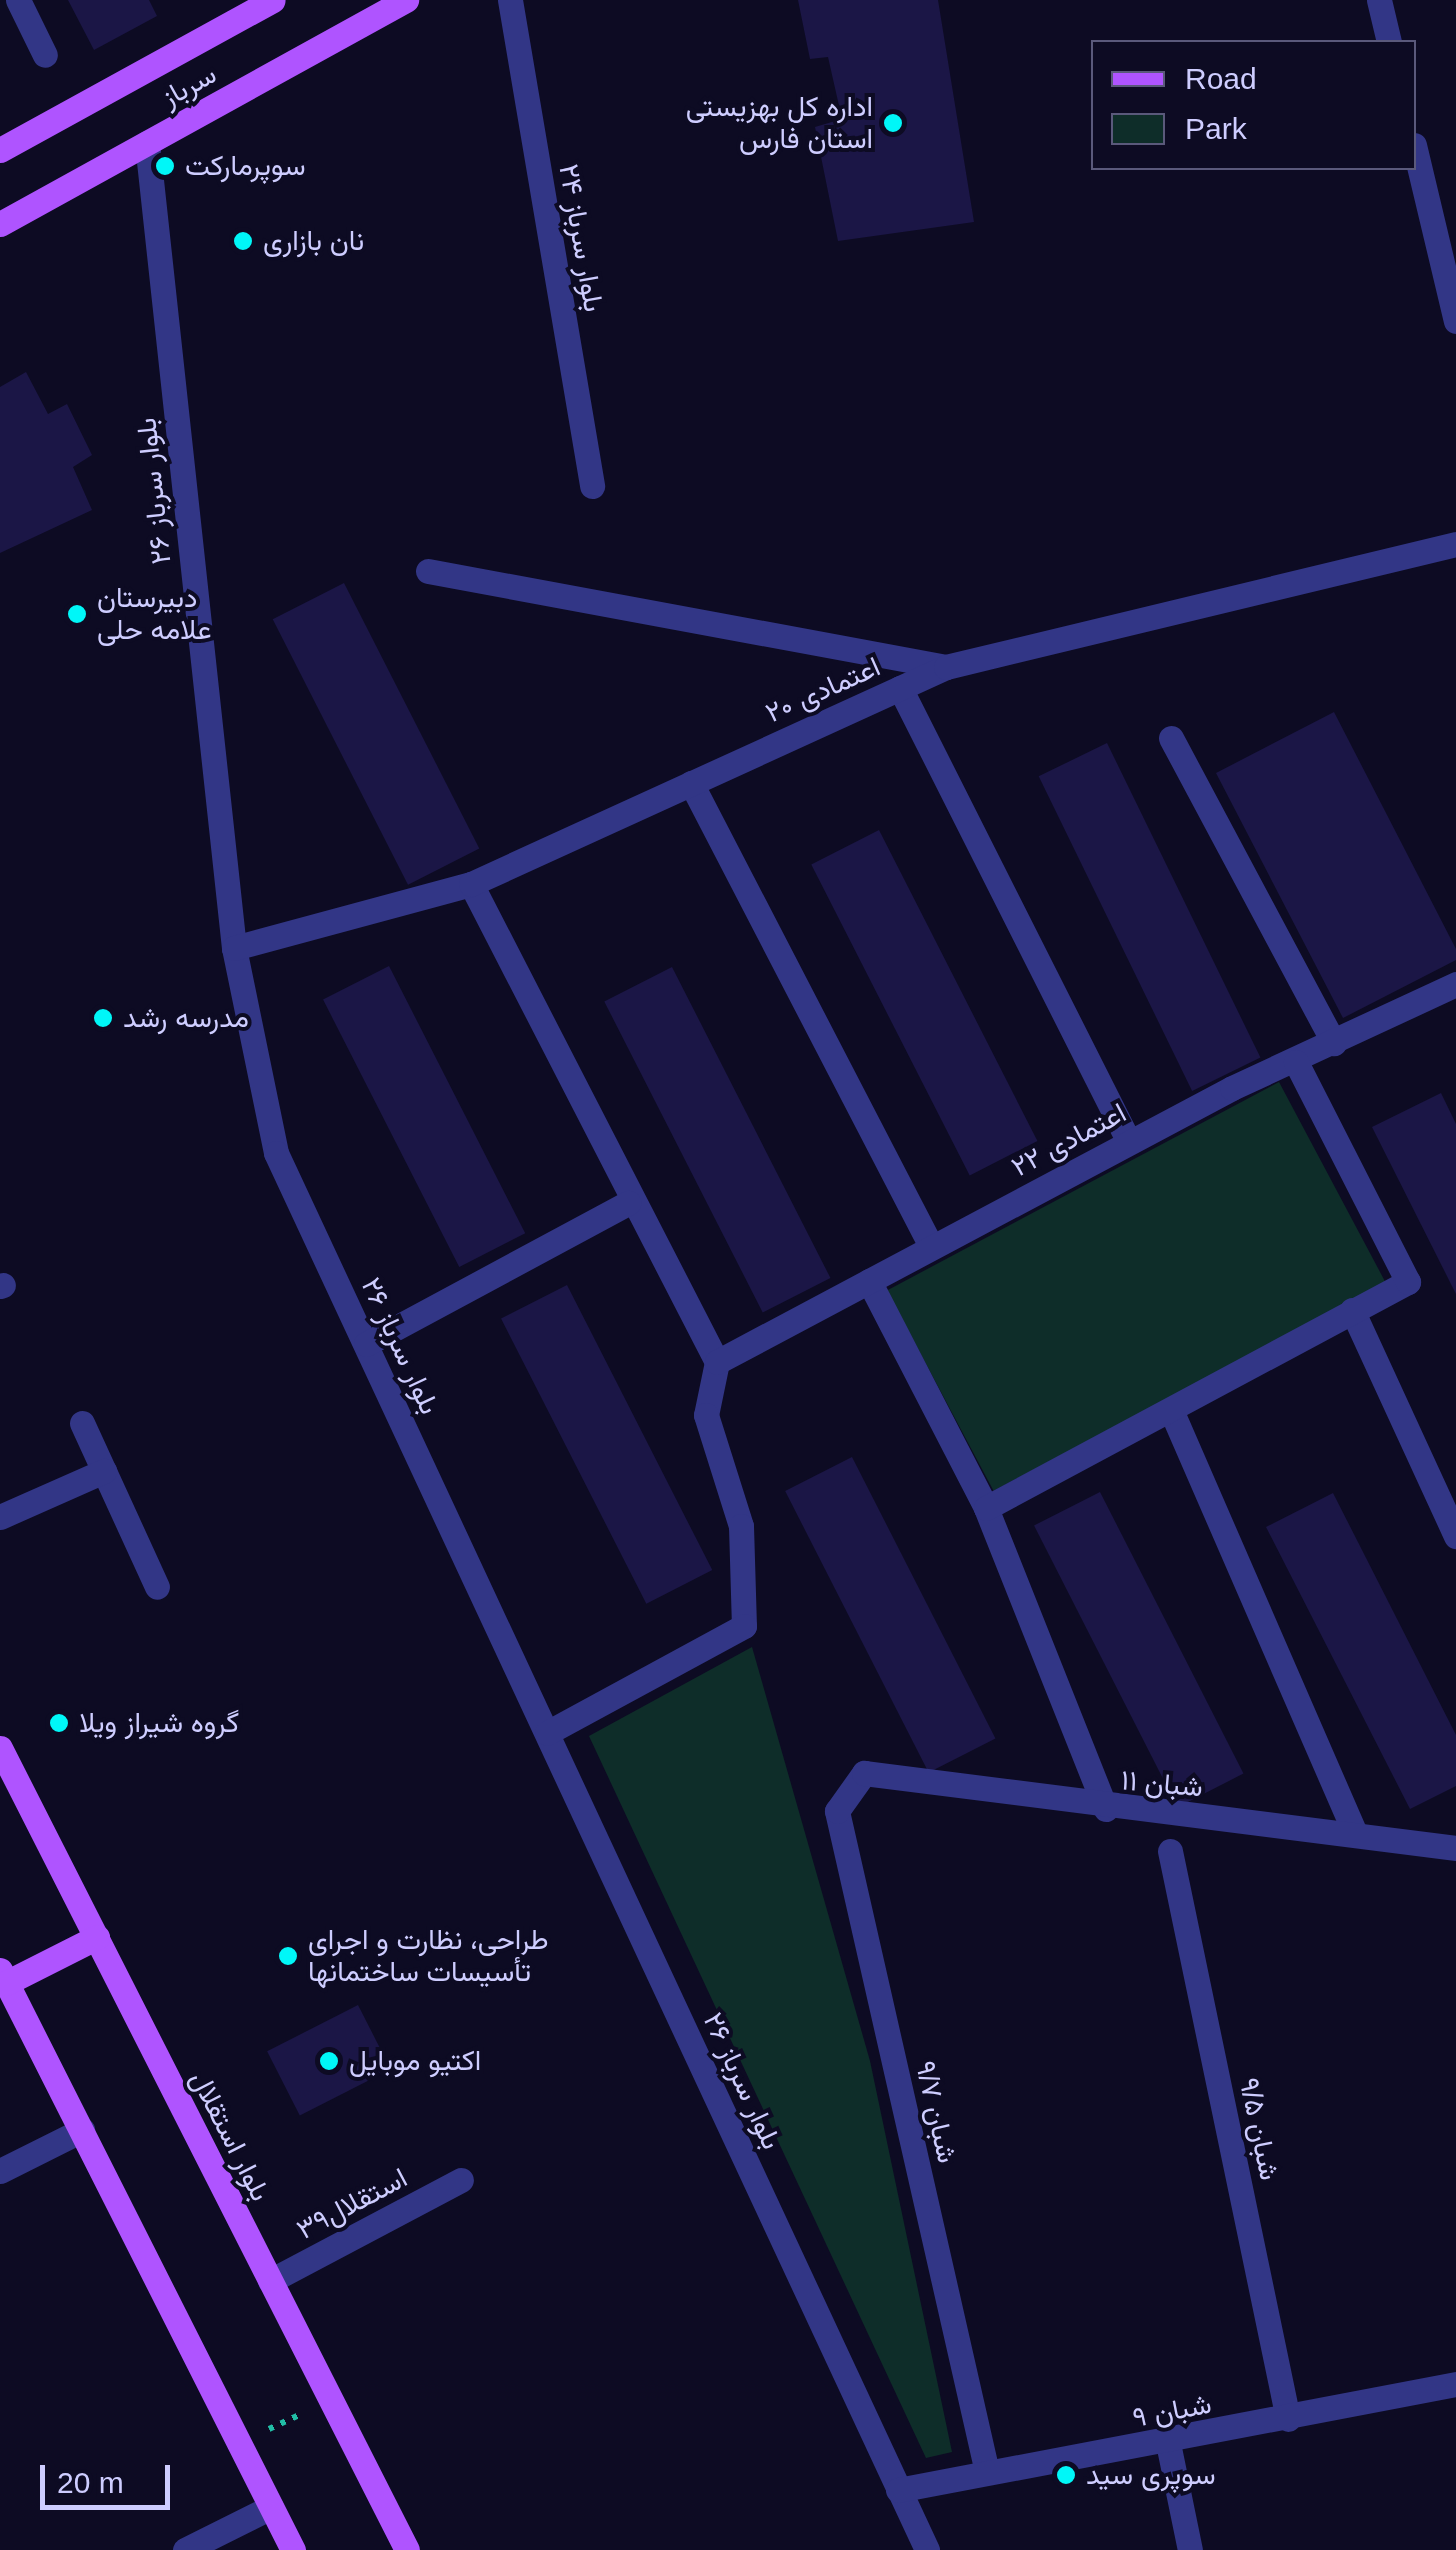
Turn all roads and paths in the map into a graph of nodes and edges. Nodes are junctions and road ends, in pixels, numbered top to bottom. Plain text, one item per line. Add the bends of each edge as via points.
1 (18, 0) edge
2 (273, 0) edge
3 (406, 0) edge
4 (510, 0) edge
5 (1378, 1) edge
6 (1388, 40) edge
7 (46, 55) dead end
8 (147, 143) junction
9 (0, 150) edge
10 (1416, 153) edge
11 (0, 224) edge
12 (1456, 320) edge
13 (592, 486) dead end
14 (1456, 544) edge
15 (428, 571) dead end
16 (946, 668) junction
17 (900, 688) junction
18 (1171, 738) dead end
19 (691, 783) junction
20 (471, 884) junction
21 (234, 948) junction
22 (1456, 984) edge
23 (1334, 1043) junction
24 (1296, 1062) junction
25 (1129, 1142) junction
26 (628, 1203) junction
27 (931, 1246) junction
28 (869, 1282) junction
29 (1352, 1310) junction
30 (366, 1344) junction
31 (716, 1362) junction
32 (1171, 1410) junction
33 (82, 1422) dead end
34 (104, 1470) junction
35 (986, 1508) junction
36 (0, 1517) edge
37 (1456, 1536) edge
38 (157, 1587) dead end
39 (547, 1733) junction
40 (0, 1748) edge
41 (864, 1774) joint
42 (1106, 1809) junction
43 (1355, 1833) junction
44 (1456, 1848) edge
45 (1170, 1851) dead end
46 (96, 1937) junction
47 (3, 1977) edge
48 (82, 2130) junction
49 (0, 2171) edge
50 (461, 2180) dead end
51 (270, 2282) junction
52 (1456, 2384) edge
53 (331, 2400) junction
54 (1288, 2418) junction
55 (239, 2443) junction
56 (1168, 2444) junction
57 (987, 2472) junction
58 (898, 2490) junction
59 (271, 2507) junction
60 (185, 2550) edge
61 (292, 2550) edge
62 (408, 2550) edge
63 (927, 2550) edge
64 (1190, 2550) edge

1 - 7 street
2 - 9 main road, سرباز
3 - 8 main road, سرباز
4 - 13 street, ۲۴ بلوار سرباز
5 - 6 street
8 - 11 main road, سرباز
8 - 21 street, ۲۶ بلوار سرباز
10 - 12 street
14 - 16 street, ۲۰ اعتمادی
15 - 16 street
16 - 17 street, ۲۰ اعتمادی
17 - 19 street, ۲۰ اعتمادی
17 - 25 street
18 - 23 street
19 - 20 street, ۲۰ اعتمادی
19 - 27 street
20 - 21 street, ۲۰ اعتمادی
20 - 26 street
21 - 30 street, ۲۶ بلوار سرباز via 276,1153
22 - 23 street, ۲۲ اعتمادی
23 - 24 street, ۲۲ اعتمادی
24 - 25 street, ۲۲ اعتمادی
24 - 29 street via 1408,1282
25 - 27 street, ۲۲ اعتمادی
26 - 30 street
26 - 31 street
27 - 28 street, ۲۲ اعتمادی
28 - 31 street, ۲۲ اعتمادی
28 - 35 street
29 - 32 street
29 - 37 street
30 - 39 street, ۲۶ بلوار سرباز
31 - 39 street via 706,1415 741,1526 744,1626
32 - 35 street
32 - 43 street
33 - 34 street
34 - 36 street
34 - 38 street
35 - 42 street
39 - 58 street, ۲۶ بلوار سرباز
40 - 46 main road, بلوار استقلال
41 - 42 street, ۱۱ شبان
41 - 57 street, ۹/۷ شبان via 837,1810
42 - 43 street, ۱۱ شبان
43 - 44 street, ۱۱ شبان
45 - 54 street, ۹/۵ شبان
46 - 47 main road
46 - 51 main road, بلوار استقلال
47 - 48 main road
48 - 49 street
48 - 55 main road
50 - 51 street, استقلال۳۹
51 - 53 main road, بلوار استقلال
52 - 54 street, ۹ شبان
53 - 55 path
53 - 62 main road, بلوار استقلال
54 - 56 street, ۹ شبان
55 - 59 main road
56 - 57 street, ۹ شبان
56 - 64 street
57 - 58 street, ۹ شبان
58 - 63 street, ۲۶ بلوار سرباز
59 - 60 street
59 - 61 main road

